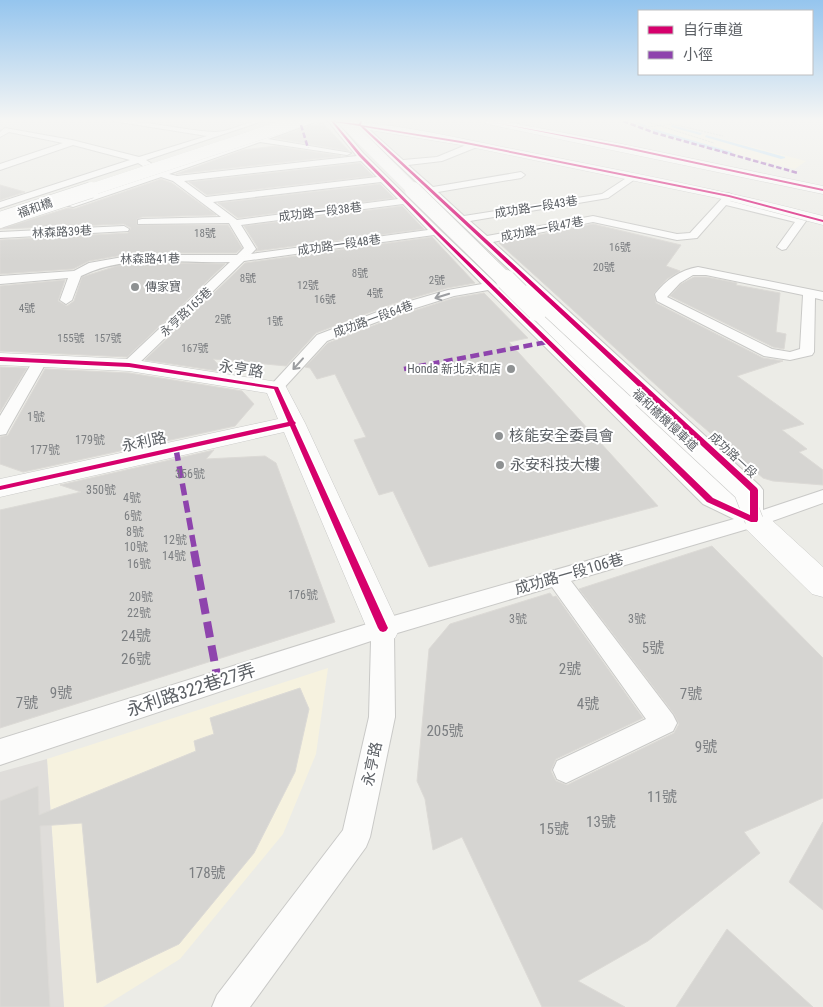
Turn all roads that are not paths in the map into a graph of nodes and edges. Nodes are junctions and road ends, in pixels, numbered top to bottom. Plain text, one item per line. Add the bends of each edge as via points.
1 (114, 168) edge
2 (139, 168) edge
3 (152, 168) edge
4 (157, 168) edge
5 (179, 168) edge
6 (269, 168) edge
7 (372, 168) edge
8 (390, 168) edge
9 (396, 168) edge
10 (408, 168) edge
11 (589, 168) edge
12 (657, 168) edge
13 (720, 168) edge
14 (162, 174) junction
15 (521, 174) dead end
16 (634, 177) junction
17 (176, 179) junction
18 (383, 179) junction
19 (432, 190) junction
20 (823, 190) edge
21 (777, 193) dead end
22 (727, 199) junction
23 (205, 200) junction
24 (406, 201) junction
25 (0, 205) edge
26 (0, 213) edge
27 (462, 218) junction
28 (0, 220) edge
29 (823, 221) edge
30 (142, 222) dead end
31 (232, 222) junction
32 (0, 228) edge
33 (124, 228) dead end
34 (436, 232) junction
35 (0, 235) edge
36 (485, 240) junction
37 (782, 248) dead end
38 (243, 258) junction
39 (76, 274) junction
40 (0, 280) edge
41 (490, 286) junction
42 (809, 293) junction
43 (823, 296) edge
44 (66, 300) dead end
45 (0, 359) edge
46 (40, 361) junction
47 (129, 365) junction
48 (276, 388) junction
49 (293, 423) junction
50 (0, 430) edge
51 (0, 488) edge
52 (823, 496) edge
53 (754, 520) junction
54 (557, 578) junction
55 (823, 585) edge
56 (383, 628) junction
57 (0, 752) edge
58 (566, 770) dead end
59 (229, 1007) edge

1 - 25 lane
2 - 26 street, 福和橋
3 - 14 lane
4 - 28 street, 福和橋, bridge
5 - 14 lane
6 - 17 lane
7 - 18 lane
8 - 53 street, bridge
9 - 53 lane, 福和橋機慢車道, bridge via 743,492
10 - 19 lane, 成功路一段
11 - 16 street
12 - 21 street
13 - 20 street
14 - 17 lane
14 - 32 lane
15 - 19 lane
16 - 22 street
16 - 27 lane, 成功路一段43巷 via 605,196
17 - 23 lane
18 - 23 lane
18 - 24 lane
19 - 27 lane, 成功路一段
22 - 29 street
22 - 36 lane, 成功路一段47巷 via 693,236 677,237 593,219
22 - 37 lane via 801,221
23 - 31 lane
24 - 31 lane, 成功路一段38巷
24 - 34 lane
27 - 36 lane, 成功路一段
30 - 31 lane, 成功路一段38巷
31 - 38 lane via 250,249
33 - 35 lane, 林森路39巷
34 - 38 lane, 成功路一段48巷
34 - 41 lane
36 - 53 lane, 成功路一段 via 754,490
38 - 39 lane, 林森路41巷 via 118,259 85,268
38 - 47 lane, 永亨路165巷
39 - 40 lane, 林森路41巷
39 - 44 lane
41 -> 48 lane, 成功路一段64巷 via 398,309 322,338
41 - 53 lane via 710,500
42 - 42 lane via 696,270 687,272 660,294 667,302 769,353 790,356 807,352
42 - 43 lane
45 - 46 street, 永亨路
46 - 47 street, 永亨路
46 - 50 lane
47 - 48 street, 永亨路
48 - 49 street, 永亨路
49 - 51 street, 永利路
49 - 56 street, 永亨路
52 - 53 lane, 成功路一段106巷
53 - 54 lane, 成功路一段106巷
53 - 55 street
54 - 56 lane, 成功路一段106巷
54 - 58 lane via 664,722
56 - 57 lane, 永利路322巷27弄
56 - 59 lane, 永亨路 via 382,717 356,837

